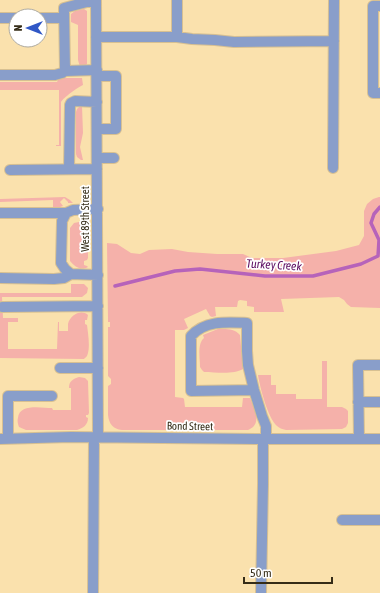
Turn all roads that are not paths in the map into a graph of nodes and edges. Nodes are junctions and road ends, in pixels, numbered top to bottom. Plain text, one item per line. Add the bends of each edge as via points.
1 (177, 0) edge
2 (334, 0) edge
3 (96, 1) edge
4 (380, 6) edge
5 (48, 18) edge
6 (64, 18) junction
7 (96, 37) junction
8 (177, 37) junction
9 (334, 41) junction
10 (65, 71) junction
11 (97, 73) junction
12 (0, 75) edge
13 (380, 93) edge
14 (97, 102) junction
15 (97, 129) junction
16 (97, 158) junction
17 (114, 158) dead end
18 (333, 168) dead end
19 (70, 169) junction
20 (97, 169) junction
21 (10, 170) dead end
22 (98, 209) junction
23 (0, 213) edge
24 (66, 213) junction
25 (71, 274) junction
26 (98, 275) junction
27 (0, 278) edge
28 (98, 306) junction
29 (2, 307) dead end
30 (380, 365) edge
31 (60, 368) dead end
32 (98, 368) junction
33 (254, 390) junction
34 (52, 396) dead end
35 (358, 402) junction
36 (380, 402) edge
37 (96, 438) junction
38 (4, 439) edge
39 (264, 439) junction
40 (358, 439) junction
41 (380, 439) edge
42 (342, 520) dead end
43 (380, 520) edge
44 (93, 593) edge
45 (261, 593) edge

1 - 8 street
2 - 9 street
3 - 6 street via 64,8
3 - 7 street, West 89th Street
4 - 13 street via 373,6 373,93
5 - 6 street
6 - 10 street
7 - 8 street
7 - 11 street, West 89th Street
8 - 9 street via 234,42
9 - 18 street
10 - 11 street
10 - 12 street via 55,75
11 - 14 street, West 89th Street
11 - 15 street via 116,76 116,129
14 - 15 street, West 89th Street
14 - 19 street via 74,102 70,105
15 - 16 street, West 89th Street
16 - 17 street
16 - 20 street, West 89th Street
19 - 20 street
19 - 21 street
20 - 22 street, West 89th Street
22 - 24 street via 73,210
22 - 26 street, West 89th Street
23 - 24 street
24 - 25 street via 62,221 61,263
25 - 26 street
25 - 27 street via 54,279
26 - 28 street, West 89th Street
28 - 29 street
28 - 32 street, West 89th Street
30 - 35 street via 358,365
31 - 32 street
32 - 37 street, West 89th Street
33 - 33 street via 248,365 247,323 215,323 205,326 191,336 191,391
33 - 39 street via 266,426
34 - 38 street via 8,396
35 - 36 street
35 - 40 street
37 - 38 street, Bond Street
37 - 39 street, Bond Street
37 - 44 street, West 89th Street
39 - 40 street, Bond Street
39 - 45 street
40 - 41 street, Bond Street
42 - 43 street

